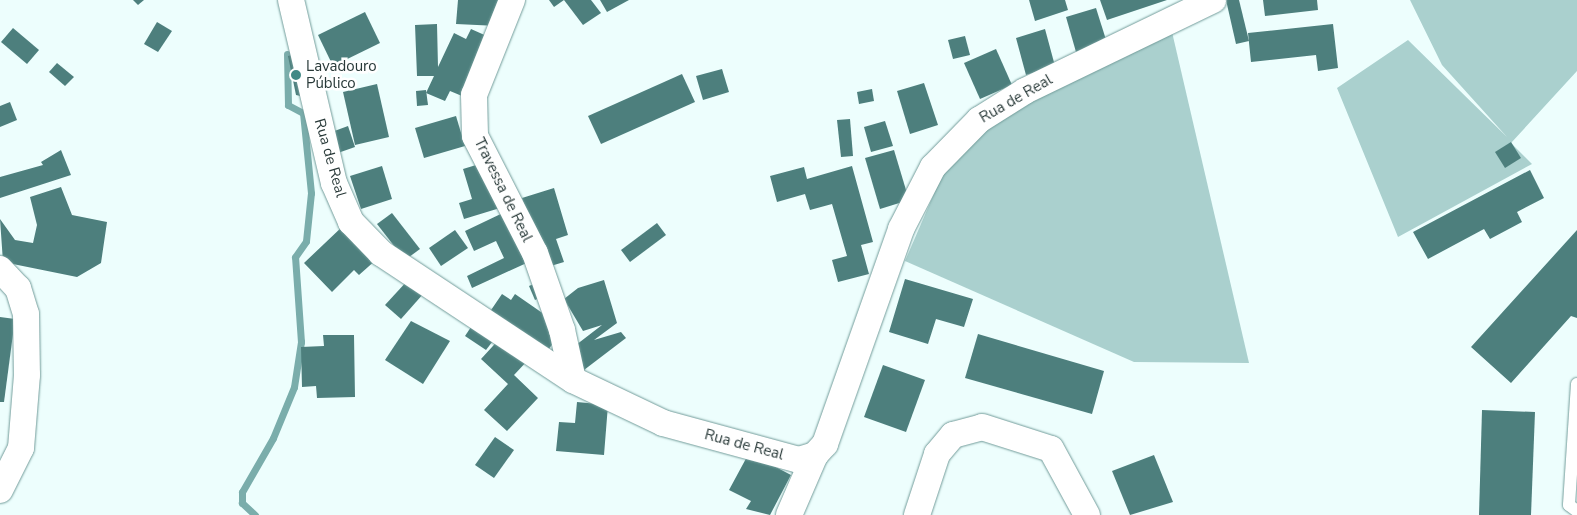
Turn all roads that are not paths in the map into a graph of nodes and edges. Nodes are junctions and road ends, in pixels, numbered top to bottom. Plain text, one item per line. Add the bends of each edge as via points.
1 (512, 0) edge
2 (1213, 0) edge
3 (292, 1) edge
4 (0, 269) edge
5 (573, 380) junction
6 (1577, 384) edge
7 (814, 455) junction
8 (0, 490) edge
9 (1577, 510) edge
10 (789, 515) edge
11 (917, 515) edge
12 (1087, 515) edge

1 - 5 street, Travessa de Real via 474,95 474,136 535,253 562,330
2 - 7 street, Rua de Real via 1025,91 978,120 933,167 901,229 826,444
3 - 5 street, Rua de Real via 334,183 351,222 381,254
4 - 8 street via 18,288 26,314 27,375 21,448
5 - 7 street, Rua de Real via 664,423 799,460
6 - 9 lane via 1569,505
7 - 10 street
11 - 12 street via 937,454 953,435 982,427 1051,449

